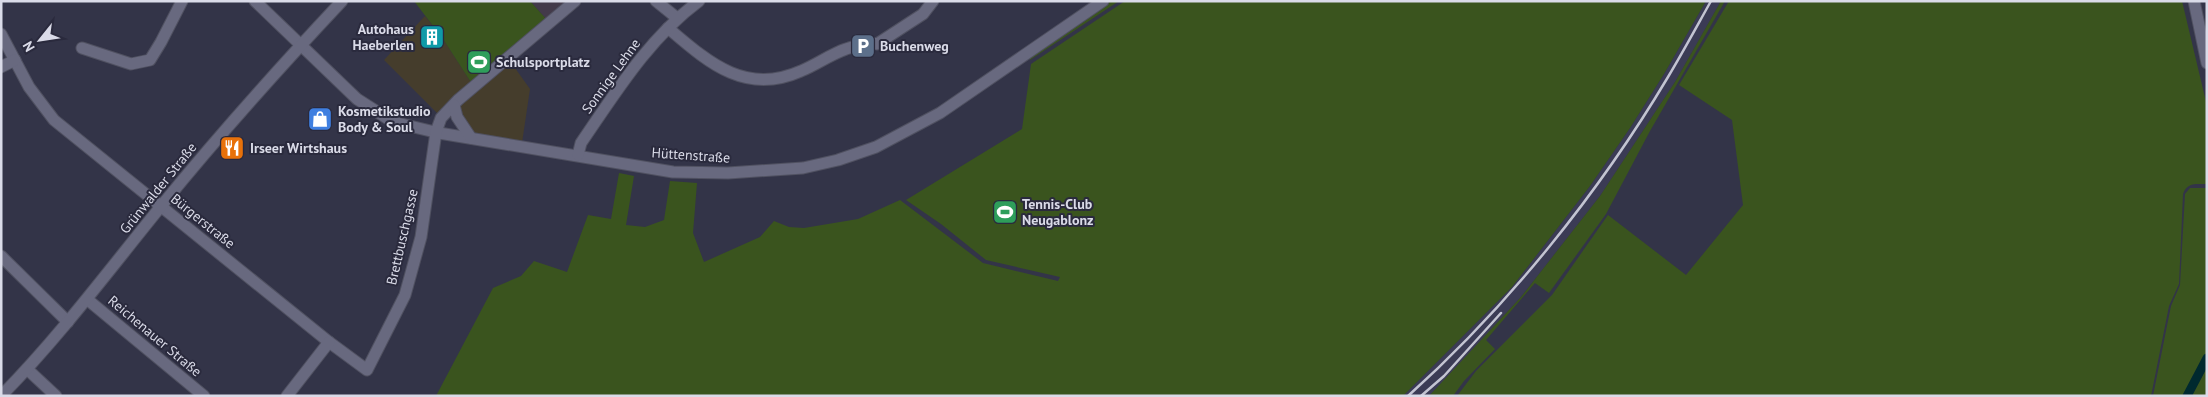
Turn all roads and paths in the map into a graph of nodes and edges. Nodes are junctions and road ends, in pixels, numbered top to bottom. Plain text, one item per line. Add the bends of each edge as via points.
1 (182, 1) edge
2 (255, 1) edge
3 (576, 1) edge
4 (656, 1) edge
5 (699, 1) edge
6 (933, 1) edge
7 (2194, 1) edge
8 (1100, 2) edge
9 (335, 3) edge
10 (677, 18) junction
11 (668, 28) junction
12 (1, 34) edge
13 (301, 45) junction
14 (82, 48) dead end
15 (15, 60) junction
16 (2207, 64) edge
17 (1, 67) edge
18 (454, 104) junction
19 (436, 132) junction
20 (470, 138) junction
21 (578, 155) junction
22 (161, 206) junction
23 (1, 256) edge
24 (88, 300) junction
25 (68, 322) junction
26 (329, 342) junction
27 (27, 369) junction
28 (367, 370) joint
29 (2, 396) edge
30 (56, 396) edge
31 (204, 396) edge
32 (287, 396) edge

1 - 14 street via 150,60 131,64
2 - 13 street, Hüttenstraße
3 - 18 street
4 - 10 street
5 - 10 street, Sonnige Lehne
6 - 11 street via 927,11 877,44 867,42 846,48 800,72 770,79 741,77 709,62
7 - 16 street
8 - 21 street, Hüttenstraße via 922,124 876,147 838,160 776,171 673,172
9 - 13 street, Grünwalder Straße
10 - 11 street, Sonnige Lehne
11 - 21 street, Sonnige Lehne via 629,72 581,143
12 - 15 street, Bürgerstraße
13 - 19 street, Hüttenstraße via 357,99 379,114 393,122
13 - 22 street, Grünwalder Straße
15 - 17 street
15 - 22 street, Bürgerstraße via 54,120
18 - 19 street via 441,118
18 - 20 street
19 - 20 street, Hüttenstraße
19 - 28 street, Brettbuschgasse via 420,237 405,295
20 - 21 street, Hüttenstraße
22 - 24 street, Grünwalder Straße
22 - 26 street, Bürgerstraße
23 - 25 street
24 - 25 street, Grünwalder Straße
24 - 31 street, Reichenauer Straße
25 - 27 street, Grünwalder Straße
26 - 28 street, Bürgerstraße
26 - 32 street
27 - 29 street, Grünwalder Straße
27 - 30 street

